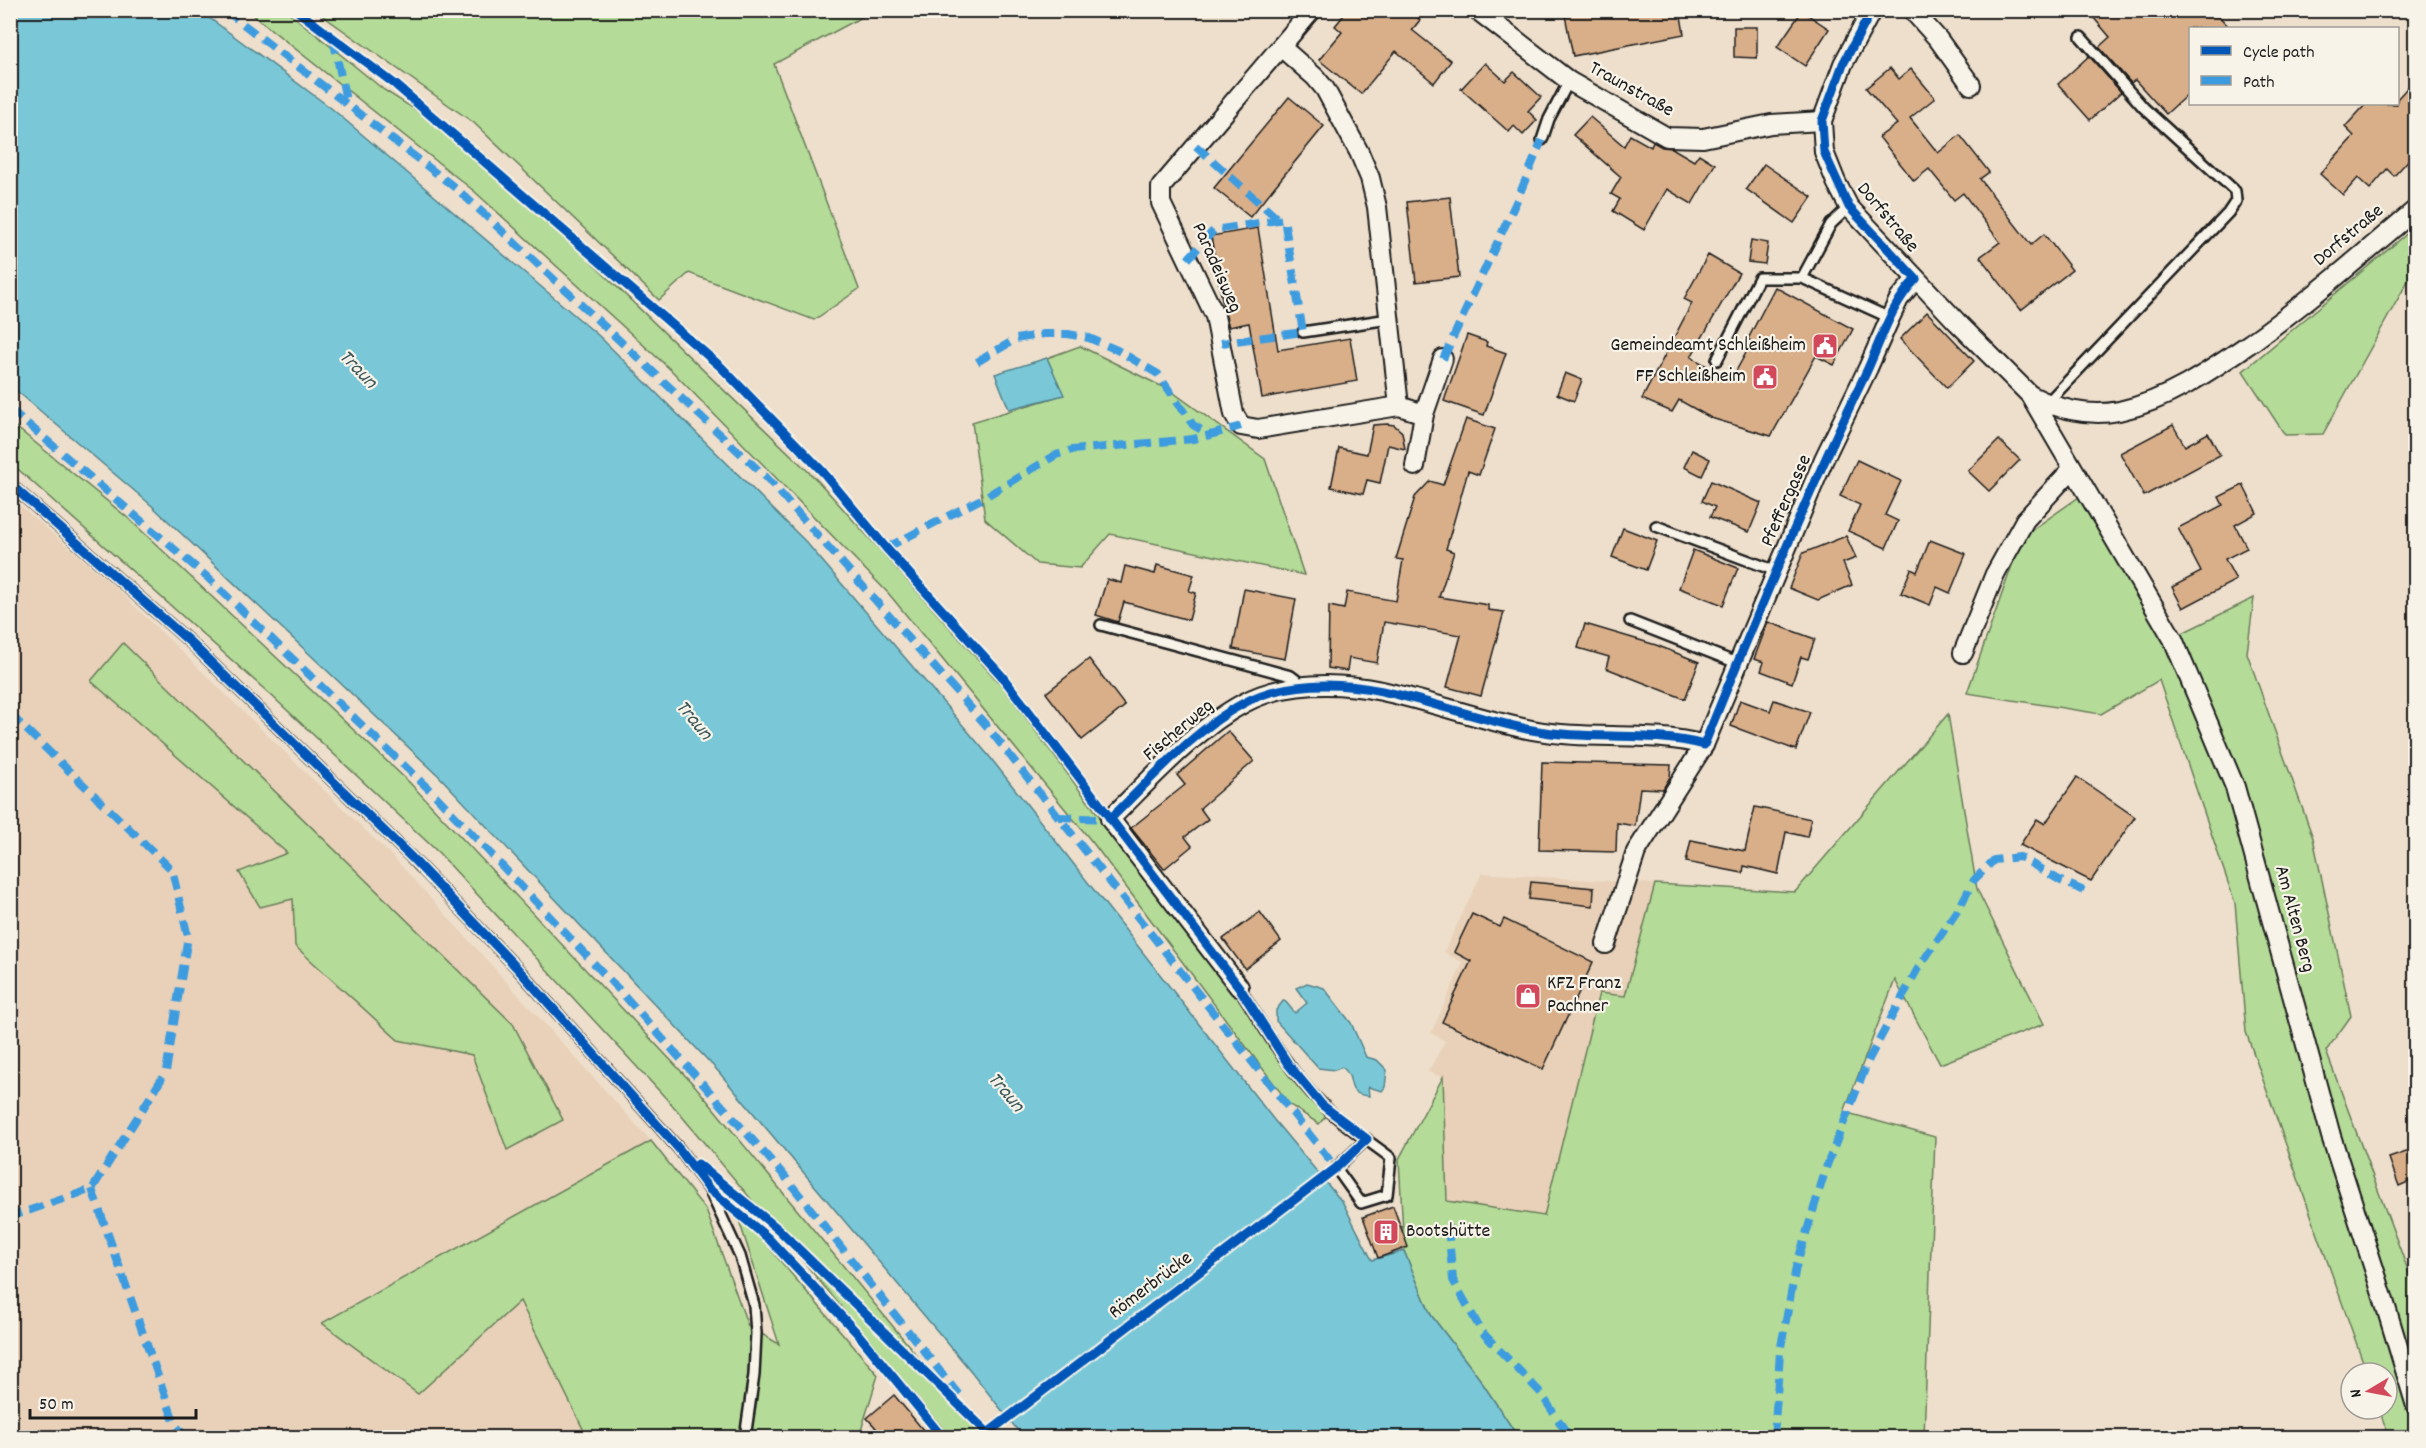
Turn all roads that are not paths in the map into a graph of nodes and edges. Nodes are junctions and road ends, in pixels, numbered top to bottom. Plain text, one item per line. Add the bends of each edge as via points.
1 (1312, 10) edge
2 (1478, 10) edge
3 (1872, 10) edge
4 (1912, 10) edge
5 (2081, 37) dead end
6 (1281, 47) junction
7 (1569, 81) junction
8 (1971, 86) dead end
9 (1822, 121) junction
10 (1542, 140) dead end
11 (1849, 207) junction
12 (2415, 209) edge
13 (1802, 278) junction
14 (1916, 279) junction
15 (1890, 318) junction
16 (1389, 319) junction
17 (1303, 332) dead end
18 (1443, 359) dead end
19 (1717, 360) dead end
20 (2038, 399) junction
21 (1399, 406) junction
22 (1424, 414) junction
23 (1415, 466) dead end
24 (2073, 469) junction
25 (10, 484) edge
26 (1656, 526) dead end
27 (1776, 571) junction
28 (1630, 621) dead end
29 (1101, 625) dead end
30 (1963, 653) dead end
31 (1737, 663) junction
32 (1304, 686) junction
33 (1704, 745) junction
34 (1606, 944) dead end
35 (1239, 987) joint
36 (1367, 1139) junction
37 (2415, 1406) edge
38 (745, 1437) edge

1 - 6 street, Paradeisweg
2 - 7 street, Traunstraße
3 - 9 street, Dorfstraße via 1843,64
4 - 8 street
5 - 20 lane via 2144,108 2235,191 2236,201
6 - 16 street via 1324,88 1370,178 1377,207
6 - 21 street, Paradeisweg via 1161,187 1161,203 1215,316 1234,414 1241,426 1257,429
7 - 9 street, Traunstraße via 1667,137 1703,138 1770,124
7 - 10 lane
9 - 11 street, Dorfstraße via 1824,152
11 - 13 lane via 1831,224
11 - 14 street, Dorfstraße
12 - 20 street, Dorfstraße via 2284,319 2210,372 2161,398 2116,411 2082,412
13 - 15 lane
13 - 19 lane via 1759,278
14 - 15 street, Pfeffergasse via 1899,299
14 - 20 street, Dorfstraße
15 - 27 street, Pfeffergasse
16 - 17 lane
16 - 21 street
18 - 22 street
20 - 24 street, Am Alten Berg
21 - 22 street, Paradeisweg
22 - 23 street
24 - 30 street via 2025,520 1995,574
24 - 37 street, Am Alten Berg via 2173,639 2235,788 2331,1136
25 - 38 lane via 190,642 412,858 517,968 679,1149 709,1189 741,1256 752,1296 756,1344
26 - 27 lane
27 - 31 street, Pfeffergasse
28 - 31 lane
29 - 32 lane, Fischerweg via 1291,676
31 - 33 street, Pfeffergasse
32 - 33 street, Fischerweg via 1381,691 1551,734 1673,739
32 - 35 street, Fischerweg via 1245,702 1221,718 1110,819
33 - 34 street, Pfeffergasse via 1636,852
35 - 36 lane via 1288,1064 1322,1105
36 - 36 lane via 1391,1158 1387,1195 1361,1203 1336,1168

